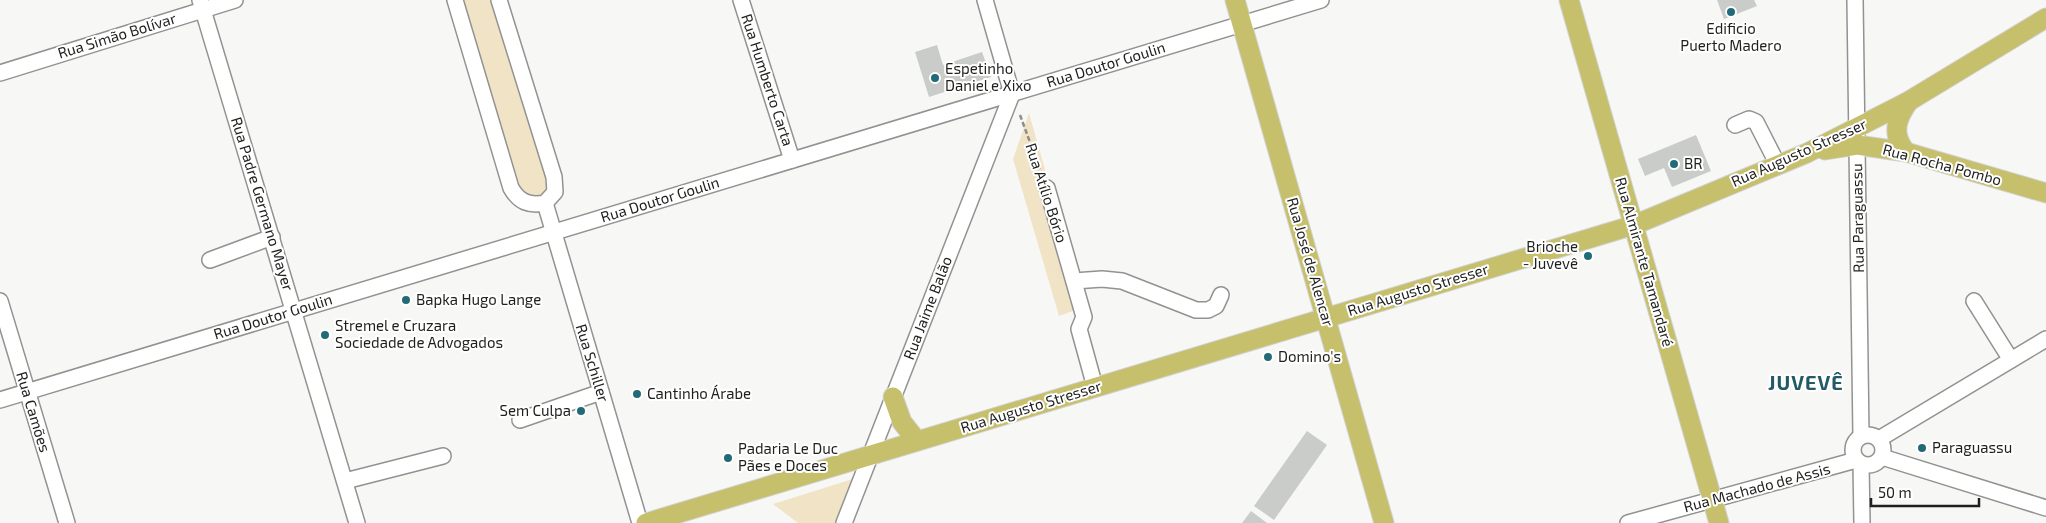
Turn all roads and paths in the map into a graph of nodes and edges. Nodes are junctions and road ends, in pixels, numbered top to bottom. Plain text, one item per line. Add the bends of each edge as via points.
1 (235, 0) edge
2 (455, 0) edge
3 (499, 0) edge
4 (741, 0) edge
5 (985, 0) edge
6 (1235, 0) edge
7 (1321, 0) edge
8 (1569, 0) edge
9 (1856, 0) edge
10 (202, 5) edge
11 (2046, 18) edge
12 (1242, 24) junction
13 (0, 73) edge
14 (1012, 94) junction
15 (1909, 101) junction
16 (1735, 125) dead end
17 (1857, 136) junction
18 (1906, 152) junction
19 (1807, 153) joint
20 (792, 160) junction
21 (1778, 165) junction
22 (1047, 188) joint
23 (2046, 194) edge
24 (545, 203) junction
25 (1634, 224) junction
26 (553, 232) junction
27 (272, 237) junction
28 (210, 260) dead end
29 (1074, 281) junction
30 (1221, 296) dead end
31 (0, 301) edge
32 (1974, 301) dead end
33 (294, 311) junction
34 (1326, 318) junction
35 (2046, 339) edge
36 (2011, 360) junction
37 (1095, 387) junction
38 (27, 392) junction
39 (601, 392) junction
40 (893, 397) junction
41 (0, 400) edge
42 (520, 420) dead end
43 (1861, 436) junction
44 (1879, 439) junction
45 (918, 441) junction
46 (870, 455) junction
47 (443, 456) dead end
48 (1882, 457) junction
49 (1859, 462) junction
50 (345, 481) junction
51 (1713, 500) junction
52 (2046, 508) edge
53 (67, 523) edge
54 (357, 523) edge
55 (640, 523) edge
56 (646, 523) edge
57 (844, 523) edge
58 (1384, 523) edge
59 (1628, 523) edge
60 (1720, 523) edge
61 (1862, 523) edge

1 - 10 street, Rua Simão Bolívar
2 - 24 street via 511,188 527,203
3 - 24 street via 554,177 555,192
4 - 20 street, Rua Humberto Carta
5 - 14 street
6 - 12 main road, Rua José de Alencar
7 - 12 street, Rua Doutor Goulin
8 - 25 main road, Rua Almirante Tamandaré
9 - 17 street, Rua Paraguassu
10 - 13 street, Rua Simão Bolívar
10 - 27 street, Rua Padre Germano Mayer
11 - 15 main road, Rua Augusto Stresser
12 - 14 street, Rua Doutor Goulin
12 - 34 main road, Rua José de Alencar
14 - 20 street, Rua Doutor Goulin
14 - 22 path, Rua Atílio Bório
14 - 40 street, Rua Jaime Balão
15 - 17 main road, Rua Augusto Stresser
15 - 18 main road via 1896,128 1899,144
16 - 21 street via 1749,119 1756,122
17 - 18 main road, Rua Rocha Pombo
17 - 19 main road, Rua Rocha Pombo
17 - 43 street, Rua Paraguassu
18 - 23 main road, Rua Rocha Pombo
19 - 21 main road, Rua Augusto Stresser
20 - 26 street, Rua Doutor Goulin
21 - 25 main road, Rua Augusto Stresser
22 - 29 street, Rua Atílio Bório
24 - 26 street, Rua Schiller
25 - 34 main road, Rua Augusto Stresser
25 - 51 main road, Rua Almirante Tamandaré
26 - 33 street, Rua Doutor Goulin
26 - 39 street, Rua Schiller
27 - 28 street
27 - 33 street, Rua Padre Germano Mayer
29 - 30 street via 1122,281 1196,310 1216,306
29 - 37 street, Rua Atílio Bório via 1084,317 1079,329
31 - 38 street, Rua Camões
32 - 36 street
33 - 38 street, Rua Doutor Goulin
33 - 50 street, Rua Padre Germano Mayer
34 - 37 main road, Rua Augusto Stresser
34 - 58 main road, Rua José de Alencar
35 - 36 street
36 - 44 street
37 - 45 main road, Rua Augusto Stresser
38 - 41 street, Rua Doutor Goulin
38 - 53 street, Rua Camões
39 - 42 street
39 - 55 street, Rua Schiller
40 - 45 main road via 902,422
40 - 46 street, Rua Jaime Balão
43 - 44 street
43 - 49 street via 1853,447
44 - 48 street via 1884,448
45 - 46 main road, Rua Augusto Stresser
46 - 56 main road, Rua Augusto Stresser
46 - 57 street, Rua Jaime Balão
47 - 50 street
48 - 49 street via 1870,465
48 - 52 street
49 - 51 street, Rua Machado de Assis
49 - 61 street
50 - 54 street, Rua Padre Germano Mayer
51 - 59 street, Rua Machado de Assis
51 - 60 main road, Rua Almirante Tamandaré

